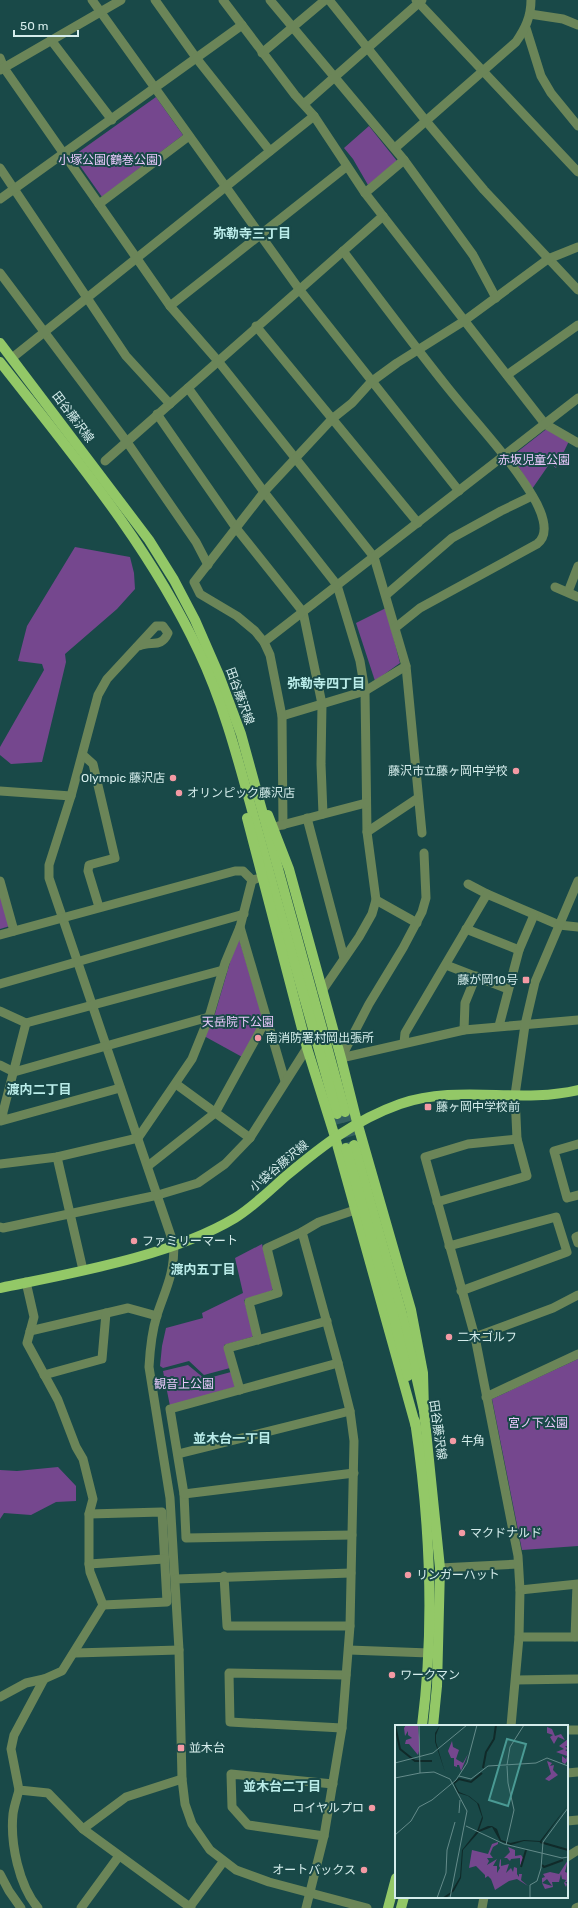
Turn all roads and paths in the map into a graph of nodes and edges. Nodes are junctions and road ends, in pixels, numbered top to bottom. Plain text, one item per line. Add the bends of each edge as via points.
1 (92, 0) edge
2 (121, 0) edge
3 (155, 0) edge
4 (223, 0) edge
5 (270, 0) edge
6 (325, 0) edge
7 (329, 0) edge
8 (531, 0) edge
9 (419, 1) edge
10 (99, 12) junction
11 (530, 14) junction
12 (242, 25) junction
13 (578, 25) edge
14 (292, 27) junction
15 (526, 28) junction
16 (51, 40) junction
17 (368, 48) junction
18 (262, 52) junction
19 (0, 58) edge
20 (198, 59) junction
21 (2, 69) edge
22 (483, 72) junction
23 (336, 76) junction
24 (156, 89) junction
25 (304, 104) junction
26 (314, 116) junction
27 (112, 120) junction
28 (426, 121) junction
29 (578, 126) edge
30 (189, 136) junction
31 (395, 148) junction
32 (270, 151) junction
33 (64, 153) junction
34 (404, 160) junction
35 (346, 167) junction
36 (0, 168) edge
37 (578, 172) edge
38 (226, 186) junction
39 (14, 189) junction
40 (365, 193) junction
41 (0, 199) edge
42 (99, 204) junction
43 (383, 216) junction
44 (261, 234) junction
45 (578, 247) edge
46 (343, 251) junction
47 (136, 258) junction
48 (548, 259) junction
49 (0, 273) edge
50 (299, 289) junction
51 (578, 290) edge
52 (87, 298) junction
53 (496, 298) junction
54 (170, 306) junction
55 (464, 321) junction
56 (578, 325) edge
57 (256, 326) junction
58 (44, 332) junction
59 (0, 343) edge
60 (418, 351) junction
61 (12, 358) junction
62 (218, 361) junction
63 (0, 362) edge
64 (507, 375) junction
65 (371, 382) junction
66 (188, 388) junction
67 (578, 398) edge
68 (170, 404) junction
69 (157, 414) junction
70 (332, 419) junction
71 (545, 424) junction
72 (127, 442) junction
73 (578, 443) edge
74 (504, 456) junction
75 (295, 457) junction
76 (105, 461) dead end
77 (459, 491) junction
78 (264, 492) junction
79 (532, 496) junction
80 (418, 523) junction
81 (236, 528) junction
82 (374, 557) junction
83 (208, 565) junction
84 (578, 566) edge
85 (337, 586) junction
86 (555, 587) dead end
87 (568, 592) junction
88 (386, 595) junction
89 (578, 596) edge
90 (304, 612) junction
91 (395, 628) junction
92 (264, 642) junction
93 (139, 646) dead end
94 (406, 666) junction
95 (365, 691) junction
96 (322, 704) junction
97 (282, 716) junction
98 (231, 737) junction
99 (83, 755) junction
100 (256, 789) junction
101 (0, 791) edge
102 (71, 796) junction
103 (418, 798) junction
104 (366, 803) junction
105 (323, 814) junction
106 (307, 818) junction
107 (279, 826) junction
108 (367, 832) junction
109 (422, 833) dead end
110 (424, 853) dead end
111 (257, 879) junction
112 (0, 881) edge
113 (578, 881) edge
114 (468, 884) dead end
115 (487, 894) junction
116 (376, 900) junction
117 (99, 908) junction
118 (244, 914) junction
119 (534, 915) junction
120 (61, 917) junction
121 (417, 924) junction
122 (559, 925) junction
123 (240, 927) junction
124 (578, 927) edge
125 (466, 929) junction
126 (14, 931) junction
127 (0, 935) edge
128 (519, 950) junction
129 (344, 958) junction
130 (77, 962) junction
131 (446, 965) junction
132 (223, 970) junction
133 (476, 976) junction
134 (0, 984) edge
135 (508, 989) junction
136 (322, 991) junction
137 (92, 1006) junction
138 (0, 1011) edge
139 (210, 1017) junction
140 (266, 1020) junction
141 (578, 1020) edge
142 (26, 1023) junction
143 (525, 1024) junction
144 (500, 1026) junction
145 (464, 1030) junction
146 (404, 1043) junction
147 (106, 1046) junction
148 (307, 1048) junction
149 (341, 1058) junction
150 (0, 1065) edge
151 (14, 1072) junction
152 (285, 1081) junction
153 (176, 1084) junction
154 (120, 1088) junction
155 (578, 1090) edge
156 (515, 1095) junction
157 (215, 1113) junction
158 (1, 1119) edge
159 (357, 1122) junction
160 (335, 1137) junction
161 (138, 1138) junction
162 (250, 1138) junction
163 (517, 1139) junction
164 (578, 1144) edge
165 (56, 1157) junction
166 (0, 1164) edge
167 (148, 1166) junction
168 (158, 1195) junction
169 (578, 1195) edge
170 (437, 1202) junction
171 (354, 1210) junction
172 (70, 1214) junction
173 (0, 1227) edge
174 (302, 1232) junction
175 (578, 1236) edge
176 (578, 1243) edge
177 (174, 1245) junction
178 (449, 1246) junction
179 (83, 1270) junction
180 (26, 1282) junction
181 (0, 1288) edge
182 (461, 1291) junction
183 (578, 1295) edge
184 (106, 1313) junction
185 (157, 1316) junction
186 (326, 1321) junction
187 (30, 1331) junction
188 (475, 1338) junction
189 (258, 1340) junction
190 (578, 1354) edge
191 (338, 1363) junction
192 (44, 1375) junction
193 (240, 1390) junction
194 (486, 1397) junction
195 (350, 1411) junction
196 (424, 1411) junction
197 (416, 1427) junction
198 (178, 1454) junction
199 (354, 1473) junction
200 (184, 1494) junction
201 (89, 1514) junction
202 (352, 1535) junction
203 (164, 1559) junction
204 (89, 1564) junction
205 (518, 1564) junction
206 (440, 1568) junction
207 (351, 1573) junction
208 (224, 1576) junction
209 (176, 1579) junction
210 (577, 1584) edge
211 (520, 1590) junction
212 (103, 1604) junction
213 (350, 1626) junction
214 (519, 1637) junction
215 (577, 1637) edge
216 (180, 1650) junction
217 (349, 1650) junction
218 (75, 1653) junction
219 (429, 1653) junction
220 (346, 1675) junction
221 (44, 1679) junction
222 (578, 1679) edge
223 (516, 1680) junction
224 (1, 1698) edge
225 (422, 1725) edge
226 (433, 1725) edge
227 (511, 1725) edge
228 (342, 1728) junction
229 (578, 1772) edge
230 (568, 1773) edge
231 (182, 1779) junction
232 (333, 1784) junction
233 (19, 1790) junction
234 (578, 1820) edge
235 (568, 1821) edge
236 (83, 1829) junction
237 (324, 1836) junction
238 (578, 1850) edge
239 (119, 1856) junction
240 (568, 1856) edge
241 (222, 1862) junction
242 (0, 1874) edge
243 (395, 1882) edge
244 (310, 1893) junction
245 (404, 1898) edge
246 (484, 1898) edge
247 (22, 1908) edge
248 (38, 1908) edge
249 (81, 1908) edge
250 (190, 1908) edge
251 (306, 1908) edge
252 (367, 1908) edge
253 (388, 1908) edge
254 (401, 1908) edge
255 (482, 1908) edge

1 - 10 street
2 - 10 street
3 - 20 street
4 - 12 street
5 - 14 street
6 - 14 street
7 - 17 street
8 - 11 street
9 - 17 street
9 - 22 street
10 - 16 street
10 - 24 street
11 - 13 street via 563,19
11 - 15 street
12 - 18 street
12 - 20 street
14 - 18 street
14 - 23 street
15 - 22 street via 516,42
15 - 29 street via 541,76 555,99
16 - 21 street
16 - 27 street
17 - 23 street
17 - 28 street
18 - 25 street
19 - 21 street
20 - 24 street
20 - 32 street
21 - 33 street
22 - 28 street
22 - 37 street
23 - 25 street
23 - 31 street
24 - 27 street
24 - 30 street
25 - 26 street
26 - 32 street
26 - 35 street
27 - 33 street
28 - 31 street
28 - 48 street via 484,190
30 - 38 street
30 - 42 street
31 - 34 street
32 - 38 street
33 - 39 street
33 - 42 street
34 - 40 street
34 - 53 street via 473,256
35 - 40 street
35 - 44 street
36 - 39 street
38 - 44 street
38 - 47 street
39 - 41 street
39 - 52 street
40 - 43 street
42 - 47 street
43 - 46 street
43 - 55 street
44 - 50 street
44 - 54 street
45 - 48 street
46 - 50 street
46 - 60 street
47 - 52 street
47 - 54 street
48 - 51 street
48 - 53 street
49 - 58 street
50 - 57 street
50 - 65 street
52 - 58 street
52 - 68 street via 126,356
53 - 55 street
54 - 62 street
55 - 60 street
55 - 64 street
56 - 64 street
57 - 62 street
57 - 70 street
58 - 61 street
58 - 72 street
59 - 61 main road, 田谷藤沢線
60 - 65 street
60 - 74 street
61 - 100 main road, 田谷藤沢線 via 149,540 174,580 195,620 232,707
62 - 66 street
62 - 75 street
63 - 98 main road, 田谷藤沢線 via 85,470 143,551 200,653
64 - 71 street
65 - 70 street via 352,403
65 - 77 street
66 - 68 street
66 - 78 street
67 - 71 street
68 - 69 street
69 - 72 street
69 - 81 street
70 - 75 street
70 - 80 street
71 - 73 street
71 - 74 street
72 - 76 street
72 - 83 street via 196,542
74 - 77 street
74 - 79 street
75 - 78 street
75 - 82 street
77 - 80 street
78 - 81 street
78 - 85 street
79 - 88 street via 452,538
79 - 91 street via 546,531 542,540 427,604
80 - 82 street
81 - 83 street
81 - 90 street
82 - 85 street
82 - 88 street
83 - 92 street via 194,582 200,594 236,616
84 - 87 street
85 - 90 street
85 - 95 street via 360,661
86 - 87 street
87 - 89 street
88 - 91 street
90 - 92 street
90 - 96 street
91 - 94 street
92 - 97 street via 273,667
93 - 99 street via 107,679 98,695
94 - 95 street
94 - 103 street
95 - 96 street
95 - 104 street
96 - 97 street
96 - 105 street
97 - 107 street
98 - 100 main road, 田谷藤沢線 via 341,1113
98 - 111 main road
99 - 102 street
99 - 117 street via 93,764 115,858 89,865 88,871
100 - 107 main road
101 - 102 street
102 - 120 street via 49,865 49,878
103 - 108 street
103 - 109 street
104 - 105 street
104 - 108 street
105 - 106 street
106 - 107 street
106 - 129 street
107 - 136 main road via 288,869
108 - 116 street
110 - 121 street via 426,898
111 - 117 street via 243,871 235,871
111 - 118 street
111 - 148 main road
112 - 126 street
113 - 122 street
114 - 115 street
115 - 119 street
115 - 125 street
116 - 121 street
116 - 129 street via 372,914
117 - 120 street
118 - 123 street
118 - 130 street
119 - 122 street
119 - 128 street
120 - 126 street
120 - 130 street
121 - 149 street via 369,1004
122 - 124 street
122 - 143 street via 535,982
123 - 132 street
123 - 140 street
125 - 128 street
125 - 131 street
126 - 127 street
128 - 135 street
129 - 136 street
130 - 134 street
130 - 137 street
131 - 133 street
131 - 146 street via 405,1033
132 - 137 street
132 - 139 street
133 - 135 street
133 - 145 street via 465,1003
135 - 144 street
136 - 149 main road
137 - 142 street
137 - 147 street
138 - 142 street
139 - 147 street
139 - 153 street via 192,1060
140 - 152 street
140 - 157 street
141 - 143 street
142 - 151 street
143 - 144 street
143 - 156 street
144 - 145 street
145 - 146 street
146 - 149 street
147 - 151 street
147 - 154 street
148 - 152 street
148 - 160 main road
149 - 159 main road
150 - 151 street
151 - 158 street
152 - 162 street
153 - 157 street
153 - 161 street
154 - 158 street
154 - 161 street
155 - 156 main road, 小袋谷藤沢線 via 549,1095
156 - 159 main road, 小袋谷藤沢線 via 463,1094 422,1098
156 - 163 street
157 - 162 street
157 - 167 street
159 - 160 main road, 小袋谷藤沢線
159 - 196 main road via 411,1310 423,1373
160 - 171 main road
160 - 177 main road, 小袋谷藤沢線 via 235,1218
161 - 165 street
161 - 167 street
162 - 168 street via 225,1164 198,1183
163 - 170 street via 527,1176
163 - 170 street via 468,1144 425,1157
164 - 169 street via 554,1151 567,1198
165 - 166 street
165 - 172 street
167 - 168 street
168 - 172 street
168 - 177 street
170 - 178 street
171 - 174 street via 318,1222
171 - 197 main road
172 - 173 street
172 - 179 street
174 - 186 street
174 - 189 street via 267,1248 278,1293 248,1302
175 - 176 street
177 - 179 main road, 小袋谷藤沢線
177 - 185 street via 172,1274
178 - 182 street
178 - 182 street via 556,1217 567,1252
179 - 180 main road, 小袋谷藤沢線
180 - 181 main road, 小袋谷藤沢線
180 - 187 street via 34,1317
182 - 188 street
183 - 188 street via 553,1308
184 - 185 street via 128,1308
184 - 187 street
184 - 192 street via 102,1359
185 - 209 street via 149,1367 170,1498
186 - 189 street
186 - 191 street
187 - 192 street via 27,1343
188 - 194 street
189 - 193 street via 228,1348
190 - 194 street
191 - 193 street
191 - 195 street
192 - 201 street via 58,1400 83,1459 93,1500
193 - 198 street via 170,1410
194 - 205 street
195 - 198 street
195 - 199 street via 354,1441
196 - 197 main road, 田谷藤沢線 via 402,1314 350,1146 410,1384
196 - 206 main road, 田谷藤沢線
197 - 219 main road, 田谷藤沢線 via 423,1478 429,1566
198 - 200 street
199 - 200 street
199 - 202 street
200 - 202 street via 186,1538
201 - 203 street via 162,1512
201 - 204 street
202 - 207 street
203 - 204 street
203 - 212 street via 167,1602
204 - 212 street
205 - 206 street
205 - 211 street
206 - 226 main road, 田谷藤沢線 via 437,1686
207 - 208 street
207 - 213 street
208 - 209 street
208 - 213 street via 227,1626
209 - 216 street
210 - 211 street
210 - 215 street
211 - 214 street
212 - 218 street
213 - 217 street
214 - 215 street
214 - 223 street
216 - 218 street
216 - 231 street
217 - 219 street
217 - 220 street
218 - 221 street via 62,1671
219 - 225 main road, 田谷藤沢線
220 - 228 street
220 - 228 street via 229,1673 230,1722
221 - 224 street via 26,1683
221 - 233 street via 14,1735 12,1749
222 - 223 street
223 - 227 street
228 - 232 street
229 - 230 street
231 - 236 street via 126,1797
231 - 241 street via 185,1804 192,1824 205,1844
232 - 237 street
232 - 237 street via 231,1774 232,1807 248,1825
233 - 236 street via 48,1793
233 - 248 street via 13,1814 14,1844 20,1875 31,1900
234 - 235 street
236 - 239 street
237 - 244 street
238 - 240 street
239 - 249 street
239 - 250 street
241 - 244 street via 251,1876
241 - 250 street
242 - 247 street via 8,1891
243 - 253 main road
244 - 251 street
244 - 252 street
245 - 254 main road
246 - 255 street

